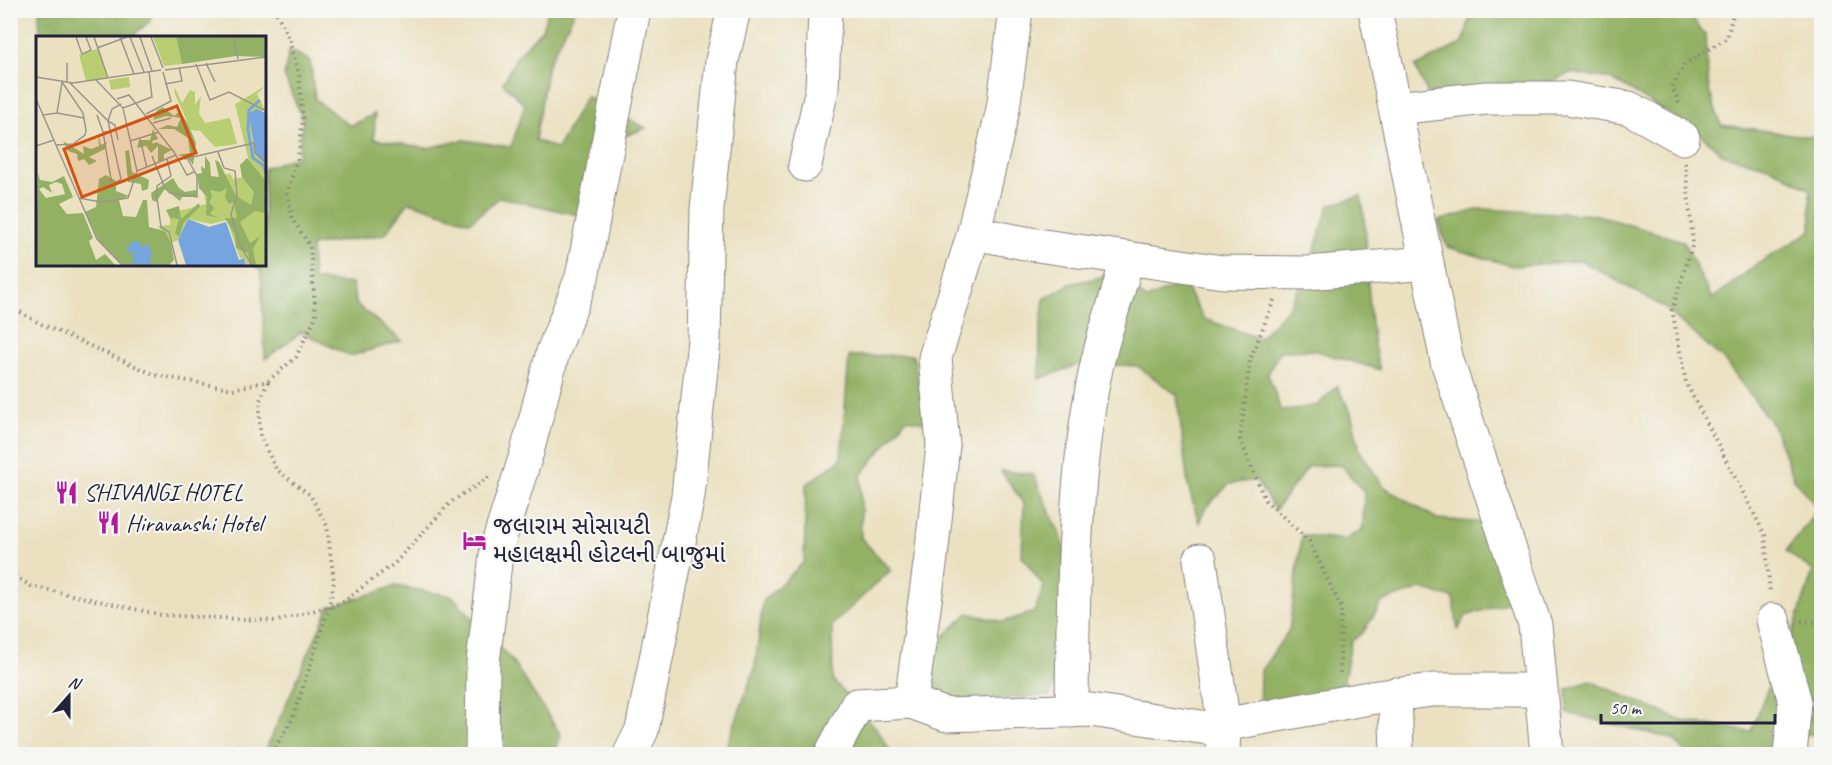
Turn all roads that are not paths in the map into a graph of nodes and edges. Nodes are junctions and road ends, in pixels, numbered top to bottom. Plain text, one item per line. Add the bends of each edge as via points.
1 (634, 10) edge
2 (734, 10) edge
3 (825, 10) edge
4 (1016, 10) edge
5 (1375, 10) edge
6 (1396, 108) junction
7 (1683, 138) road end
8 (806, 165) dead end
9 (974, 233) junction
10 (1127, 258) junction
11 (1427, 263) junction
12 (1200, 560) dead end
13 (1773, 620) road end
14 (1541, 690) junction
15 (1395, 694) junction
16 (911, 702) junction
17 (1072, 711) junction
18 (1224, 740) edge
19 (482, 754) edge
20 (630, 754) edge
21 (831, 754) edge
22 (1397, 754) edge
23 (1547, 754) edge
24 (1790, 754) edge

1 - 19 street via 582,277 553,352 497,546 483,662
2 - 20 street via 722,61 706,209 704,340 688,496 642,730
3 - 8 street via 822,89
4 - 9 street via 1003,109
5 - 6 street
6 - 7 street via 1486,98 1567,98 1629,108
6 - 11 street
9 - 10 street
9 - 16 street via 935,358 944,445
10 - 11 street via 1223,272 1281,273
10 - 17 street via 1097,363 1083,453 1073,611
11 - 14 street via 1447,360 1534,625
12 - 18 street
13 - 24 street via 1795,702
14 - 15 street
14 - 23 street
15 - 18 street via 1340,703
15 - 22 street
16 - 17 street via 947,715
16 - 21 street via 857,705
17 - 18 street via 1091,710 1207,728

